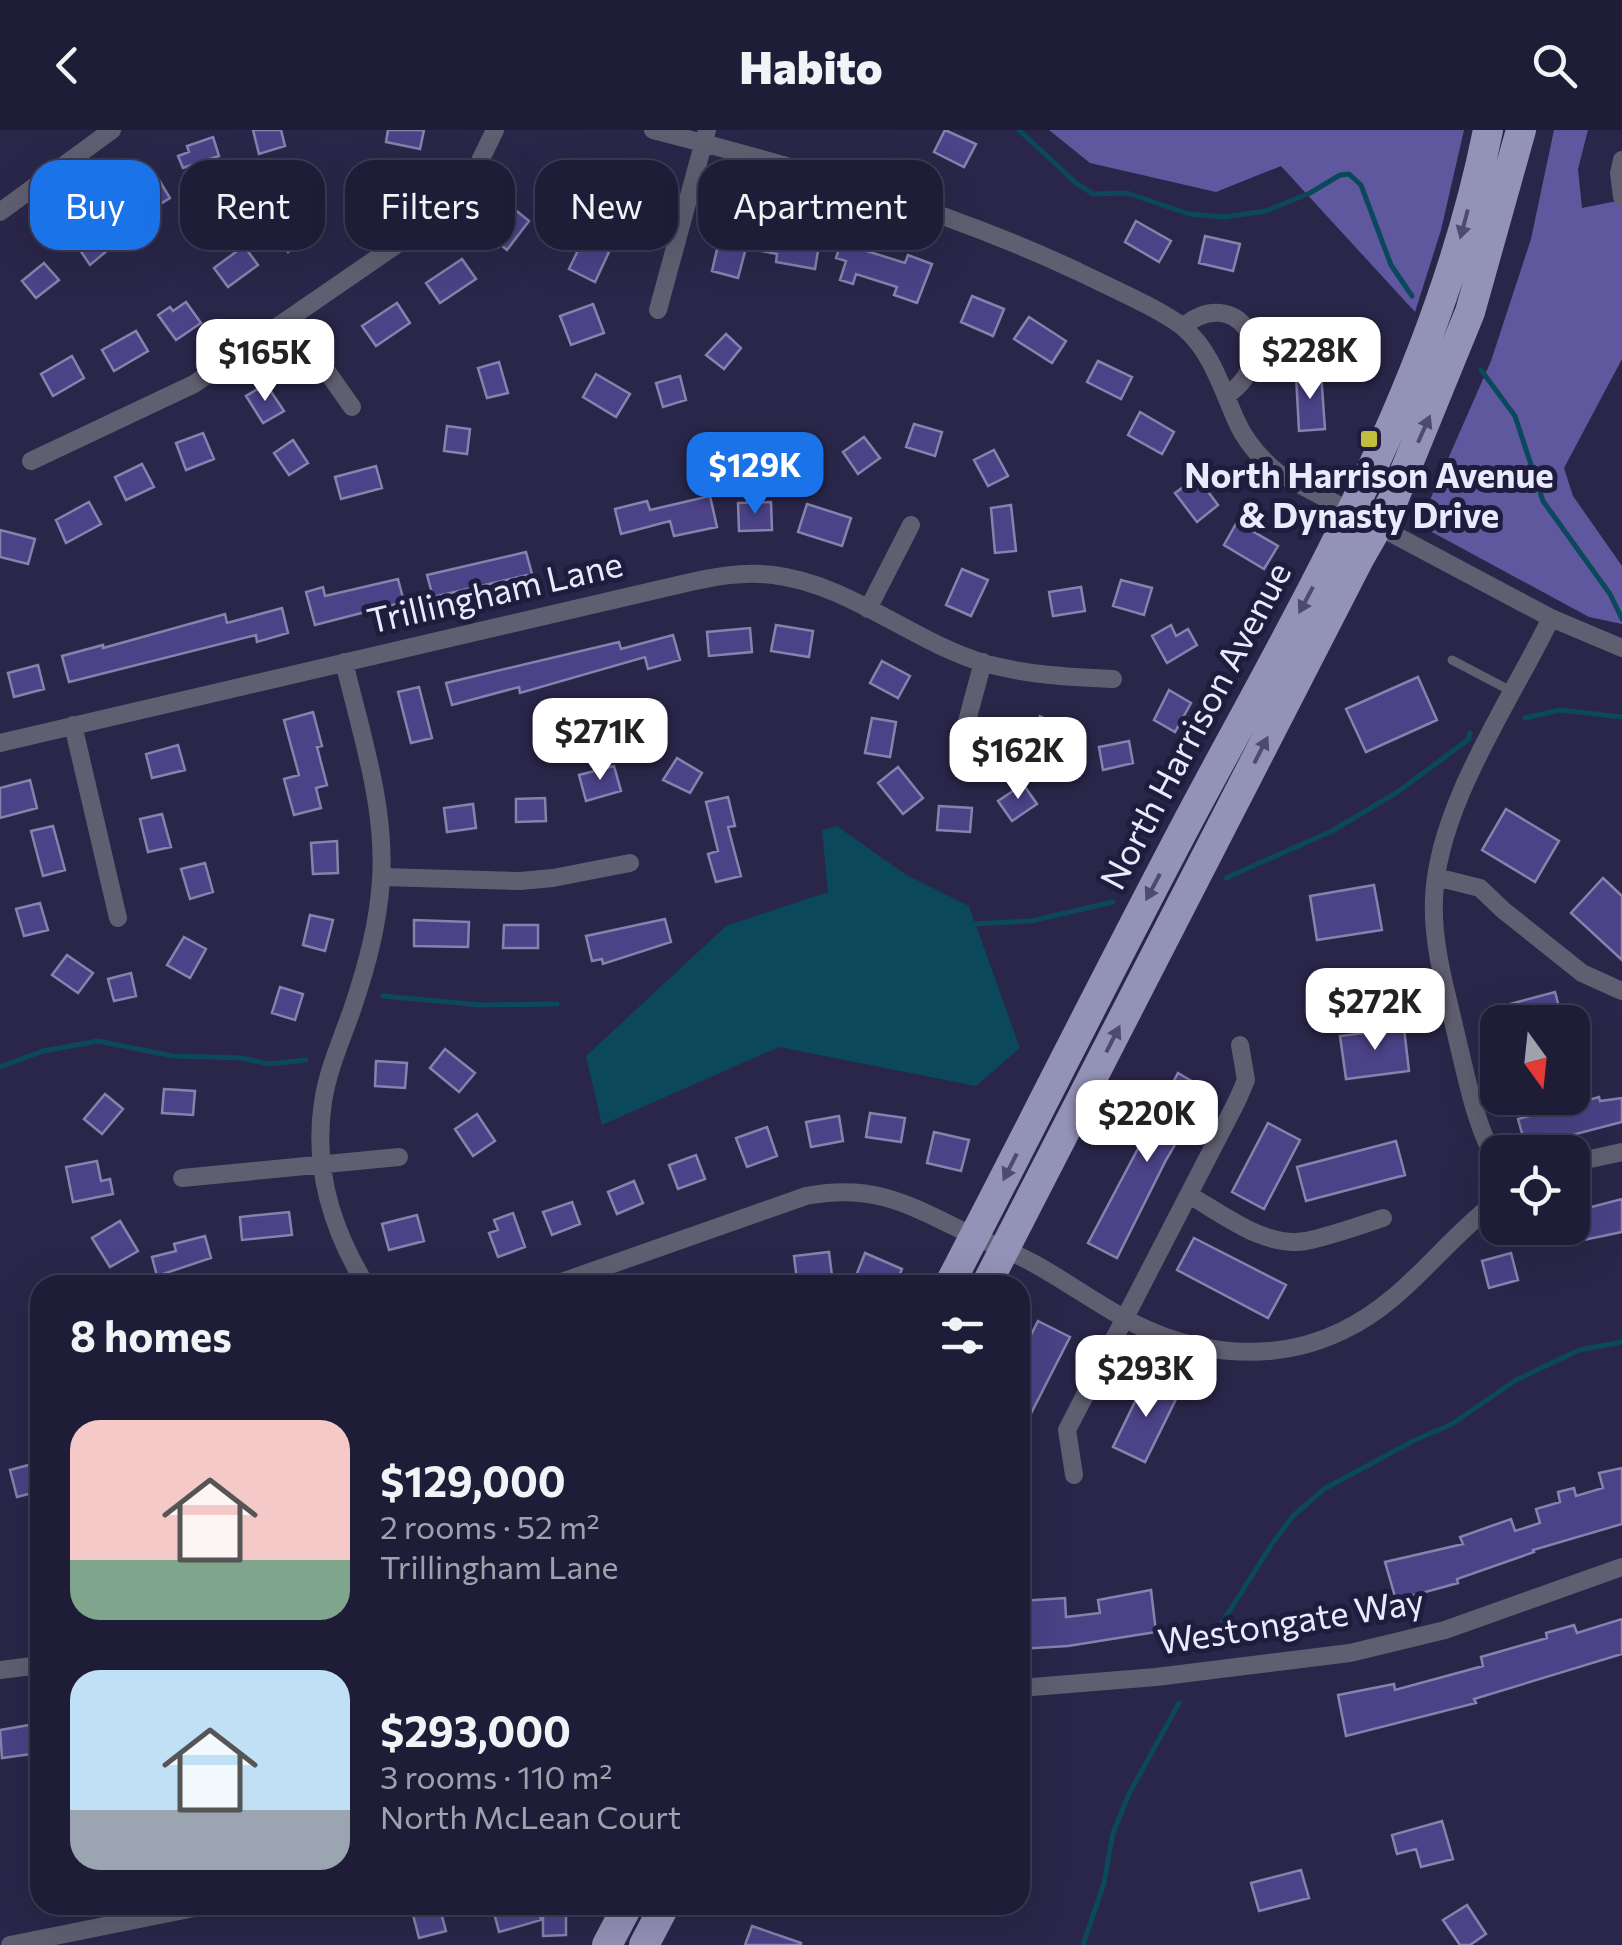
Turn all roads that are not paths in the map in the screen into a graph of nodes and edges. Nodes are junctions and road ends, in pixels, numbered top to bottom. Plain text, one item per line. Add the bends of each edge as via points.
1 (112, 130) edge
2 (495, 130) edge
3 (652, 130) edge
4 (1488, 130) edge
5 (1522, 130) edge
6 (705, 136) edge
7 (1622, 160) edge
8 (1622, 197) edge
9 (0, 212) edge
10 (658, 310) dead end
11 (290, 320) junction
12 (1183, 327) junction
13 (1226, 396) junction
14 (352, 407) dead end
15 (31, 461) dead end
16 (1364, 521) junction
17 (912, 524) dead end
18 (868, 609) junction
19 (1551, 618) junction
20 (1622, 648) edge
21 (1452, 660) dead end
22 (344, 662) junction
23 (983, 662) junction
24 (1113, 679) dead end
25 (1513, 692) junction
26 (74, 725) junction
27 (0, 742) edge
28 (961, 744) dead end
29 (630, 863) dead end
30 (382, 877) junction
31 (1436, 877) junction
32 (118, 918) dead end
33 (1443, 980) junction
34 (1622, 991) edge
35 (1340, 995) dead end
36 (1240, 1045) dead end
37 (1485, 1135) edge
38 (1622, 1152) edge
39 (399, 1157) dead end
40 (1590, 1159) edge
41 (323, 1164) junction
42 (182, 1178) dead end
43 (1189, 1194) junction
44 (1480, 1217) edge
45 (1383, 1218) dead end
46 (974, 1237) junction
47 (1004, 1250) junction
48 (361, 1275) edge
49 (580, 1275) edge
50 (954, 1275) edge
51 (991, 1275) edge
52 (1126, 1320) junction
53 (1074, 1475) dead end
54 (1622, 1567) edge
55 (30, 1666) edge
56 (0, 1670) edge
57 (1030, 1687) edge
58 (159, 1915) edge
59 (623, 1915) edge
60 (660, 1915) edge
61 (10, 1945) edge
62 (607, 1945) edge
63 (644, 1945) edge

1 - 9 street
2 - 11 street via 476,169 438,214
3 - 6 street
4 -> 16 main road, North Harrison Avenue via 1456,252
16 -> 5 main road, North Harrison Avenue via 1431,414 1470,312
6 - 10 street
6 - 12 street via 1009,240
7 - 8 street
11 - 14 street
11 - 15 street via 194,384
12 - 13 street
12 - 13 street via 1212,310 1244,326 1255,353 1252,369
13 - 16 street via 1264,461
16 - 19 street
16 -> 46 main road, North Harrison Avenue via 1126,937
47 -> 16 main road, North Harrison Avenue
17 - 18 street
18 - 22 street, Trillingham Lane via 799,579 716,576
18 - 23 street, Trillingham Lane
19 - 20 street
19 - 25 street
21 - 25 lane
22 - 26 street, Trillingham Lane
22 - 30 street via 374,788
23 - 24 street, Trillingham Lane
23 - 28 street
25 - 31 street via 1456,806
26 - 27 street, Trillingham Lane
26 - 32 street
29 - 30 street via 520,880
30 - 41 street via 374,942 323,1102
31 - 33 street
31 - 34 street via 1480,888 1582,973
33 - 35 street
33 - 37 street
36 - 43 street via 1246,1080
38 - 40 street
39 - 41 street
41 - 42 street
41 - 48 street via 337,1230
43 - 45 street via 1287,1242
43 - 52 street
44 - 52 street via 1382,1309 1322,1340 1274,1352 1223,1351
46 - 47 street
46 - 49 street via 888,1197 828,1192
46 - 50 main road, North Harrison Avenue
47 - 51 main road, North Harrison Avenue
47 - 52 street
52 - 53 street via 1066,1430
54 - 57 street, Westongate Way via 1445,1630 1350,1653
55 - 56 street
58 - 61 street
59 - 62 main road
60 - 63 main road

